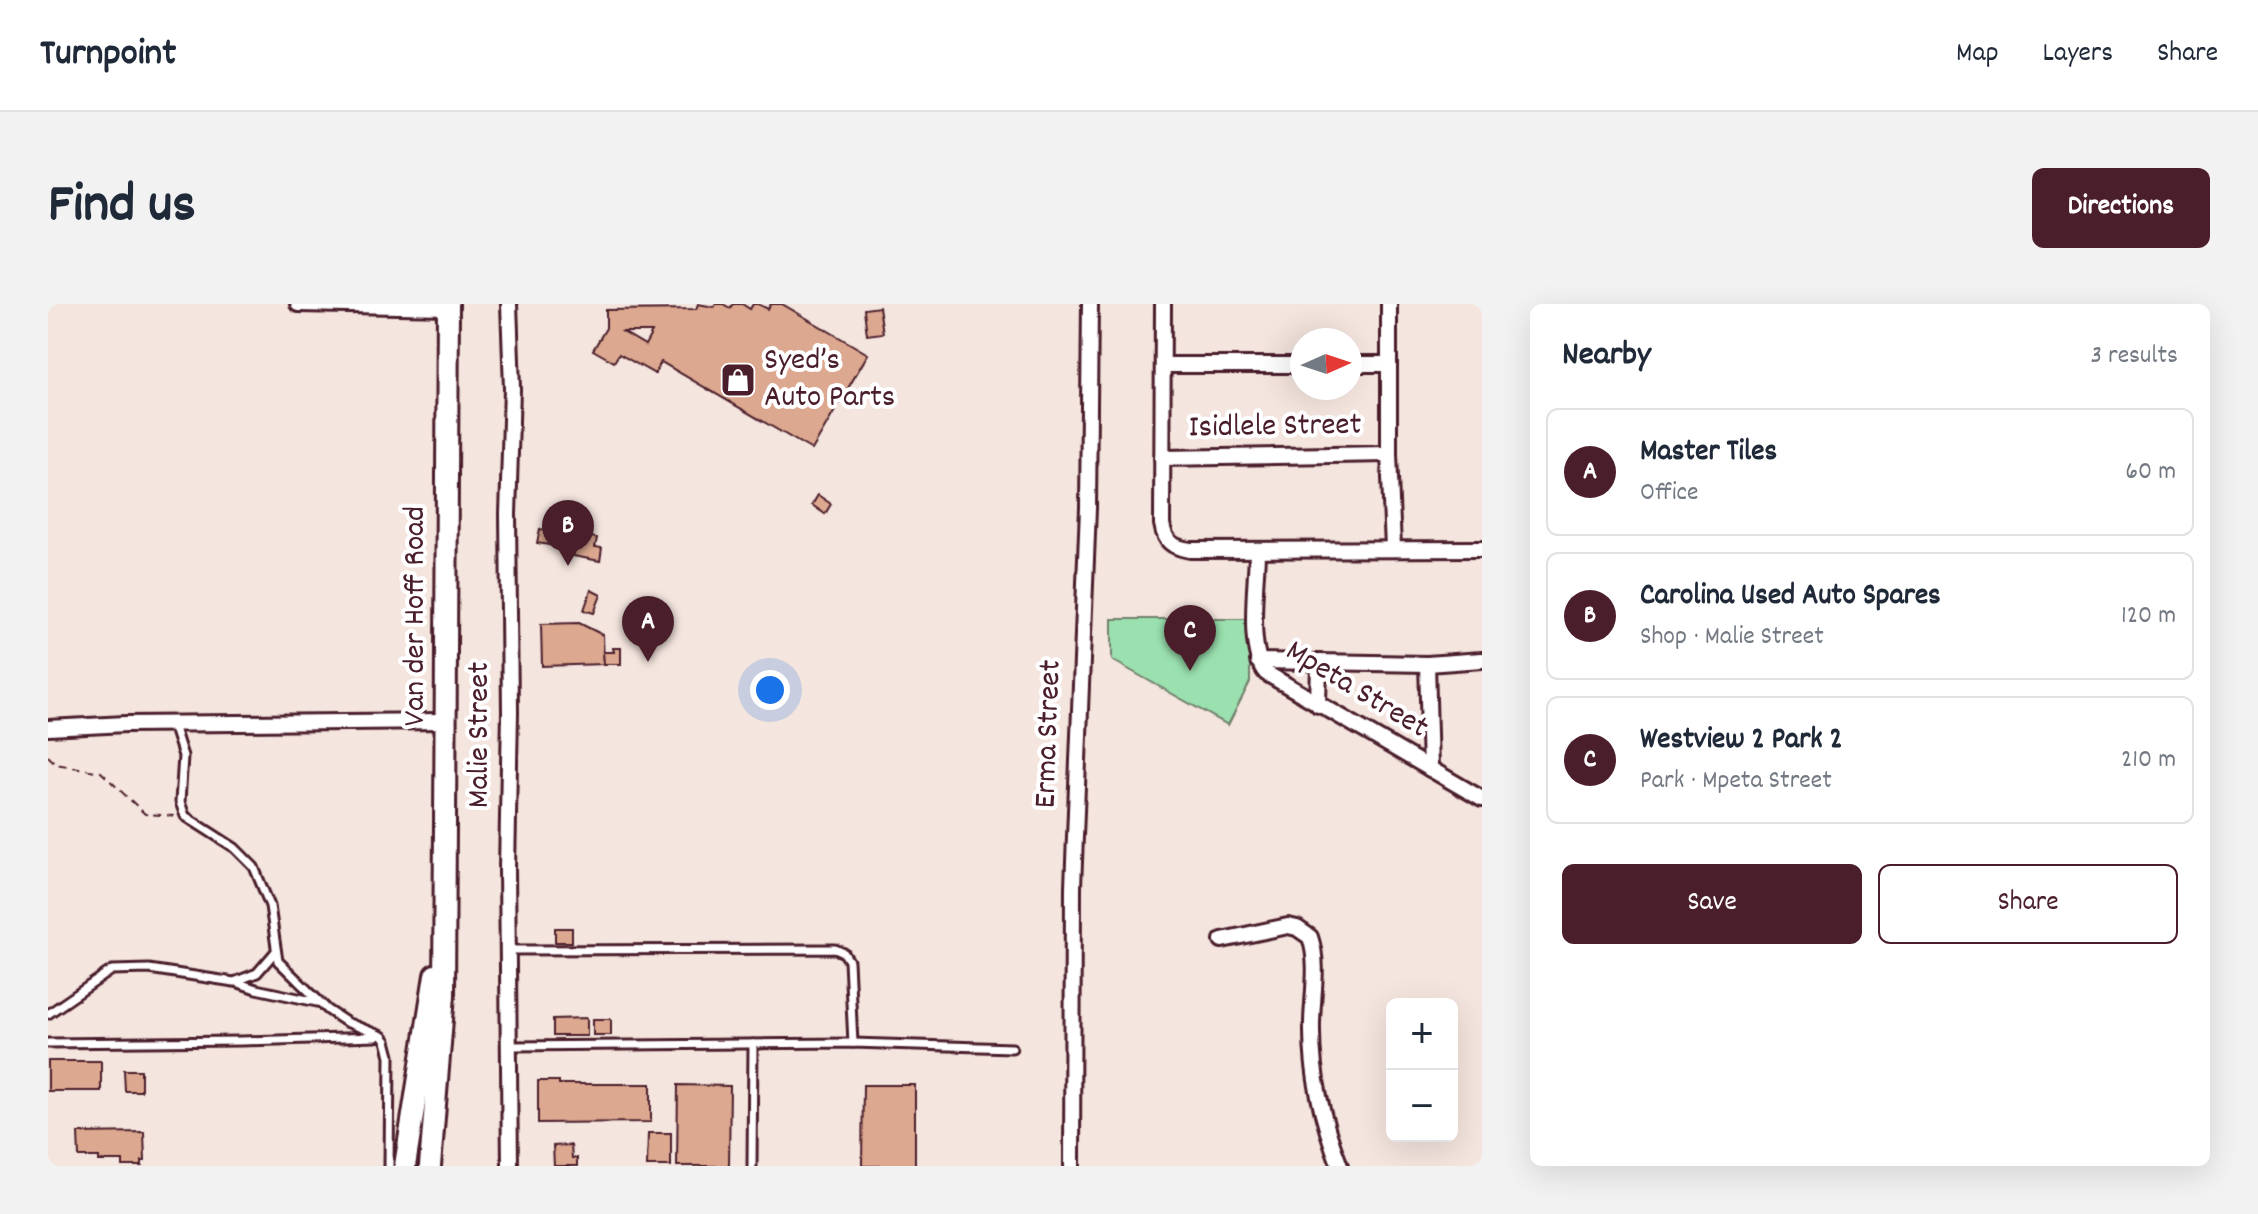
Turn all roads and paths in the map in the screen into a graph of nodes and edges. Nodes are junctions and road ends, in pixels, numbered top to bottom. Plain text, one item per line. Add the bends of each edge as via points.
1 (298, 304) edge
2 (509, 304) edge
3 (1090, 304) edge
4 (1163, 304) edge
5 (1389, 304) edge
6 (448, 305) edge
7 (1362, 364) edge
8 (1389, 364) junction
9 (1163, 365) junction
10 (1290, 365) edge
11 (1389, 454) junction
12 (1162, 458) junction
13 (1393, 548) junction
14 (1482, 549) edge
15 (1257, 550) junction
16 (1482, 660) edge
17 (1258, 661) junction
18 (1319, 662) junction
19 (1427, 664) junction
20 (1318, 705) junction
21 (446, 721) junction
22 (173, 725) junction
23 (48, 728) edge
24 (48, 756) edge
25 (1430, 769) junction
26 (1482, 799) edge
27 (185, 816) junction
28 (445, 928) junction
29 (1222, 940) dead end
30 (508, 950) junction
31 (276, 951) junction
32 (234, 982) junction
33 (319, 1002) junction
34 (48, 1014) edge
35 (382, 1036) junction
36 (48, 1043) edge
37 (853, 1043) junction
38 (753, 1044) junction
39 (509, 1046) junction
40 (1012, 1048) dead end
41 (389, 1166) edge
42 (405, 1166) edge
43 (430, 1166) edge
44 (510, 1166) edge
45 (752, 1166) edge
46 (1072, 1166) edge
47 (1340, 1166) edge

1 - 6 street
2 - 30 street, Malie Street
3 - 46 street, Erma Street via 1073,887
4 - 9 street
5 - 8 street
6 - 21 main road, Van der Hoff Road
7 - 8 street
8 - 11 street
9 - 10 street
9 - 12 street
11 - 12 street, Isidlele Street
11 - 13 street
12 - 15 street via 1162,524 1171,545
13 - 14 street
13 - 15 street
15 - 17 street, Mpeta Street
16 - 19 street
17 - 18 street
17 - 20 street, Mpeta Street via 1266,673
18 - 19 street
18 - 20 street
19 - 25 street
20 - 25 street, Mpeta Street
21 - 22 street
21 - 28 main road, Van der Hoff Road
22 - 23 street
22 - 27 lane via 183,756 180,802
24 - 27 path via 56,764 101,772 145,814
25 - 26 street, Mpeta Street
27 - 31 lane via 254,867 270,906
28 - 42 main road, Van der Hoff Road
28 - 43 main road, Van der Hoff Road via 441,1056
29 - 47 street via 1288,926 1310,937 1313,1065 1320,1107
30 - 37 lane via 835,949 849,961
30 - 39 street, Malie Street
31 - 32 lane via 257,973
31 - 33 lane via 286,971
32 - 33 lane
32 - 34 lane via 149,969 112,970
33 - 35 lane via 346,1022
35 - 36 lane
35 - 41 lane via 390,1056
37 - 38 lane
37 - 40 lane
38 - 39 lane
38 - 45 lane
39 - 44 street, Malie Street

